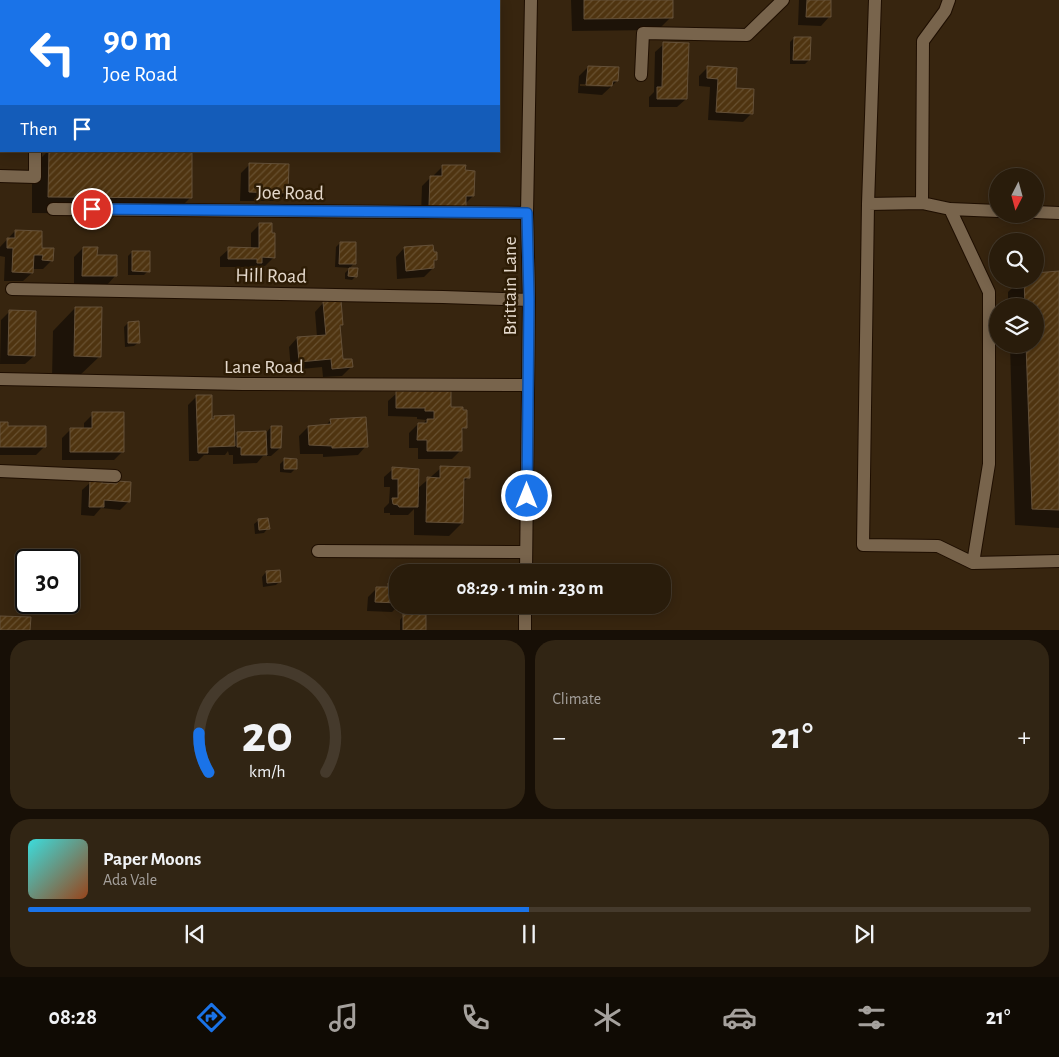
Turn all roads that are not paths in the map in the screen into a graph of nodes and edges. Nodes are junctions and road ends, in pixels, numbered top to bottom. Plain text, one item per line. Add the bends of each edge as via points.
1 (532, 0) edge
2 (783, 0) edge
3 (875, 0) edge
4 (949, 0) edge
5 (641, 75) dead end
6 (35, 152) edge
7 (0, 176) edge
8 (922, 203) junction
9 (868, 204) junction
10 (53, 209) dead end
11 (950, 209) junction
12 (989, 211) edge
13 (1044, 212) edge
14 (527, 213) junction
15 (1059, 213) edge
16 (12, 289) dead end
17 (529, 300) junction
18 (0, 379) edge
19 (527, 385) junction
20 (0, 471) edge
21 (115, 476) dead end
22 (318, 551) dead end
23 (526, 552) junction
24 (1059, 561) edge
25 (973, 563) junction
26 (526, 564) edge
27 (526, 614) edge
28 (525, 630) edge

1 - 14 street, Brittain Lane
2 - 5 street via 747,34 643,32
3 - 9 street
4 - 8 street via 923,41
6 - 7 street via 35,176
8 - 9 street
8 - 11 street
9 - 25 street via 863,546 938,546
10 - 14 street, Joe Road
11 - 12 street
11 - 25 street via 989,292 989,464
13 - 15 street
14 - 17 street, Brittain Lane
16 - 17 street, Hill Road
17 - 19 street, Brittain Lane
18 - 19 street, Lane Road
19 - 23 street, Brittain Lane
20 - 21 street
22 - 23 street
23 - 26 street, Brittain Lane
24 - 25 street
27 - 28 street

